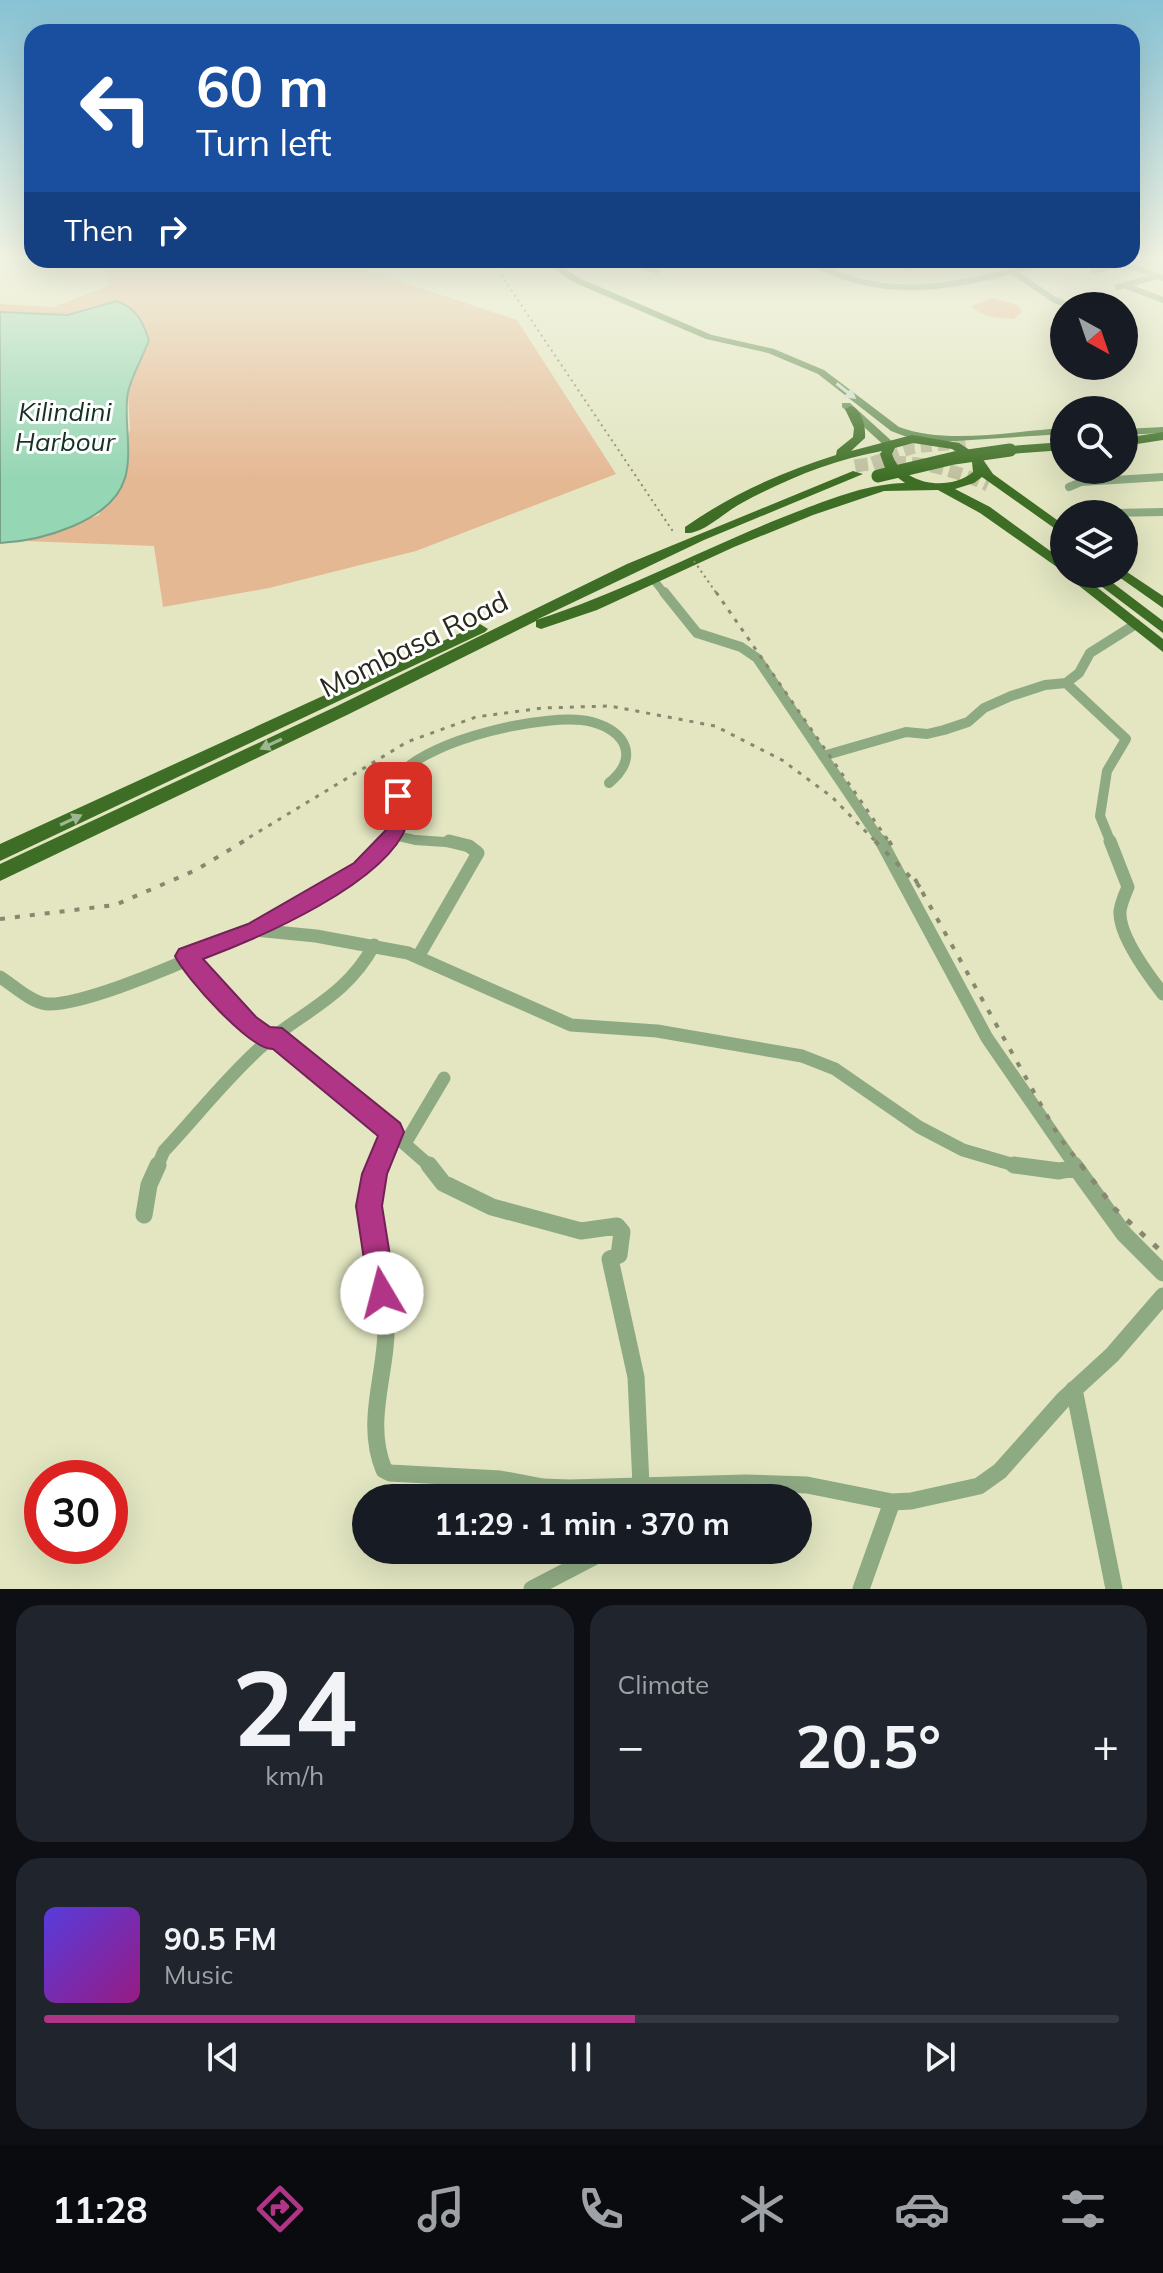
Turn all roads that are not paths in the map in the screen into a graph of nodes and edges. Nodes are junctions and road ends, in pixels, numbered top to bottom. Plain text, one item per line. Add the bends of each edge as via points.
1 (673, 330) edge
2 (693, 330) edge
3 (868, 408) junction
4 (851, 409) junction
5 (1163, 432) edge
6 (1138, 434) edge
7 (956, 438) junction
8 (1050, 438) edge
9 (926, 439) junction
10 (1050, 439) edge
11 (1050, 440) edge
12 (1050, 441) edge
13 (968, 443) tunnel mouth
14 (891, 446) junction
15 (828, 461) junction
16 (978, 464) junction
17 (1163, 477) edge
18 (935, 486) junction
19 (1069, 487) dead end
20 (1138, 512) edge
21 (1163, 512) edge
22 (1050, 521) edge
23 (690, 530) junction
24 (1050, 532) edge
25 (1050, 543) edge
26 (1050, 558) edge
27 (653, 579) junction
28 (1138, 584) edge
29 (1089, 588) edge
30 (1110, 588) edge
31 (1127, 588) edge
32 (1163, 603) edge
33 (1163, 614) edge
34 (554, 618) junction
35 (1136, 624) junction
36 (1163, 628) edge
37 (1163, 647) edge
38 (1066, 683) junction
39 (341, 711) junction
40 (823, 756) junction
41 (609, 783) dead end
42 (394, 835) junction
43 (0, 853) edge
44 (0, 873) edge
45 (255, 930) junction
46 (374, 945) junction
47 (186, 956) junction
48 (418, 957) junction
49 (0, 977) edge
50 (1163, 994) edge
51 (272, 1038) junction
52 (444, 1078) dead end
53 (399, 1137) junction
54 (1075, 1168) junction
55 (144, 1215) dead end
56 (1163, 1273) edge
57 (1163, 1296) edge
58 (1074, 1389) junction
59 (527, 1484) edge
60 (641, 1484) edge
61 (812, 1486) edge
62 (892, 1502) junction
63 (580, 1564) edge
64 (532, 1589) edge
65 (861, 1589) edge
66 (1114, 1589) edge

1 - 4 main road via 794,367
2 -> 3 main road via 787,356 821,372
3 - 7 main road
3 - 9 main road via 895,429
4 - 14 main road
4 - 15 highway via 859,438
5 - 6 highway
7 - 8 main road
7 - 9 main road
9 - 14 highway
9 - 16 highway via 955,446
10 - 13 main road
11 - 16 main road via 993,446 982,452
12 - 34 highway, bridge via 878,476 718,538
14 - 15 highway
14 - 18 highway via 886,454 891,469
15 - 23 highway via 708,515
16 - 18 highway via 970,482
16 - 22 highway
17 - 19 street
18 - 26 highway via 985,510
18 - 27 highway via 883,487 839,501
20 - 21 street
23 - 39 highway, Mombasa Road via 856,470 632,567
43 -> 23 highway, Mombasa Road
24 - 25 highway via 982,488
27 - 34 highway
27 - 40 street via 697,633 753,654
28 - 32 highway
29 - 35 highway
30 - 36 highway
31 - 33 highway
34 - 39 highway via 404,693
35 - 37 highway
35 - 38 street via 1090,653
38 - 40 street via 1011,696 944,730 906,732
38 - 50 street via 1126,739 1107,771 1100,816 1128,887 1121,923
39 -> 44 highway, Mombasa Road
40 - 54 street via 892,858 987,1038
41 - 42 street via 624,770 627,756 624,740 607,724 528,722 452,744 405,770 391,810 398,825
42 - 45 street via 361,869
42 - 48 street via 463,844 478,853
45 - 46 street
45 - 47 street
46 - 48 street
46 - 51 street via 363,967 333,999
47 - 49 street via 100,994 53,1005 37,1003
47 - 51 street via 248,1024
48 - 54 street via 571,1025 657,1031 816,1060 963,1150 1023,1168
51 - 53 street
51 - 55 street via 164,1151 149,1185
52 - 53 street
53 - 59 street via 375,1174 369,1206 386,1317 376,1449 384,1470 401,1474
53 - 60 street via 443,1183 492,1207 581,1231 617,1226 622,1232 619,1255 610,1259 635,1364
54 - 56 street via 1124,1234
57 - 58 street via 1140,1326
58 - 62 street via 990,1480 944,1495
58 - 66 street
61 - 62 street
62 - 65 street
63 - 64 street

